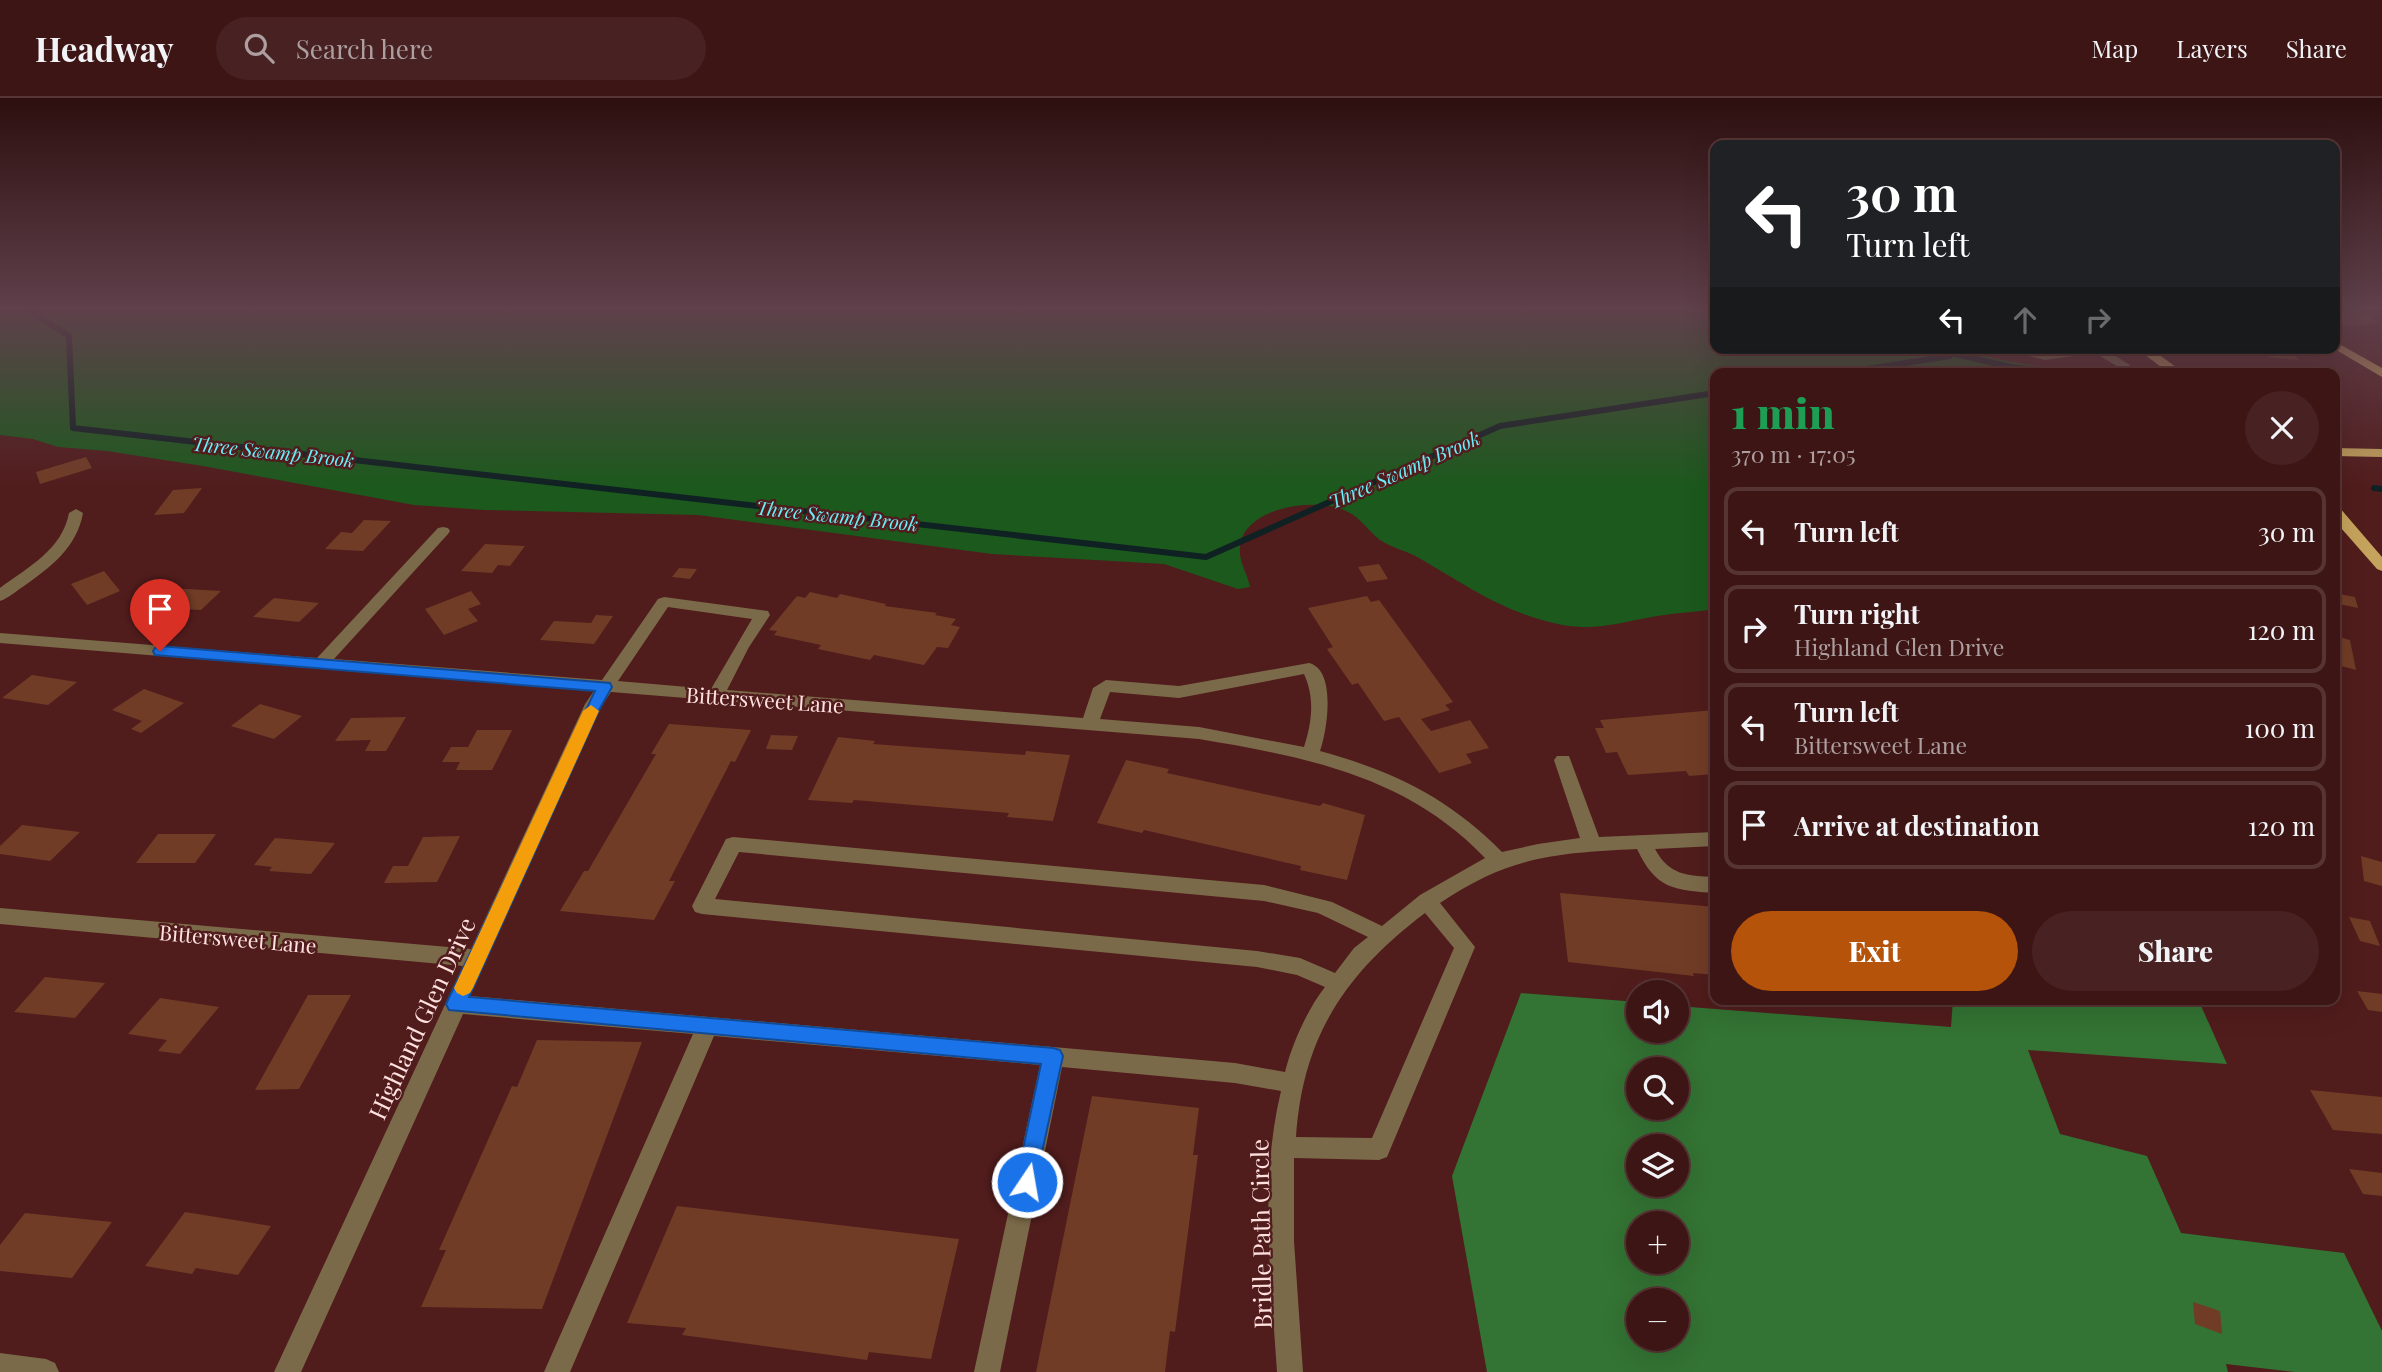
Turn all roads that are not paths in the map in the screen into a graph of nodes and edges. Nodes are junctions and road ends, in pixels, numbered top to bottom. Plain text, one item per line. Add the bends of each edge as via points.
1 (2340, 452) edge
2 (2382, 453) edge
3 (76, 513) dead end
4 (2340, 517) edge
5 (443, 531) dead end
6 (2382, 566) edge
7 (0, 596) edge
8 (0, 638) edge
9 (320, 664) junction
10 (605, 687) junction
11 (716, 695) junction
12 (1090, 723) junction
13 (1310, 755) junction
14 (1563, 760) dead end
15 (1710, 839) edge
16 (1643, 843) junction
17 (1593, 846) junction
18 (1498, 860) junction
19 (1710, 885) edge
20 (1427, 901) junction
21 (0, 916) edge
22 (1381, 935) junction
23 (477, 958) junction
24 (1337, 983) junction
25 (456, 1004) junction
26 (708, 1025) junction
27 (1053, 1056) junction
28 (1290, 1083) junction
29 (1282, 1147) junction
30 (0, 1366) edge
31 (46, 1372) edge
32 (287, 1372) edge
33 (557, 1372) edge
34 (987, 1372) edge
35 (1290, 1372) edge

1 - 2 main road
3 - 7 street via 74,528 61,546
4 - 6 main road
5 - 9 street
8 - 9 street, Bittersweet Lane
9 - 10 street, Bittersweet Lane
10 - 11 street, Bittersweet Lane
10 - 11 street, Highland Glen Drive via 664,603 762,615
10 - 23 street, Highland Glen Drive
11 - 12 street, Bittersweet Lane
12 - 13 street, Bittersweet Lane via 1228,737
12 - 13 street via 1099,692 1107,686 1180,692 1309,668 1321,707
13 - 18 street, Bittersweet Lane via 1424,797 1464,825
14 - 17 street
15 - 16 street, Bridle Path Circle
16 - 17 street, Bridle Path Circle
16 - 19 street via 1664,877
17 - 18 street, Bridle Path Circle
18 - 20 street, Bridle Path Circle
20 - 22 street, Bridle Path Circle
20 - 29 street via 1465,947 1379,1149
21 - 23 street, Bittersweet Lane
22 - 24 street, Bridle Path Circle
22 - 24 street via 1324,906 1264,893 733,844 702,906 1258,960 1300,967
23 - 25 street, Highland Glen Drive
24 - 28 street, Bridle Path Circle via 1307,1034
25 - 26 street
25 - 32 street, Highland Glen Drive
26 - 27 street
26 - 33 street
27 - 28 street via 1236,1073
27 - 34 street
28 - 29 street, Bridle Path Circle
29 - 35 street, Bridle Path Circle
30 - 31 street

